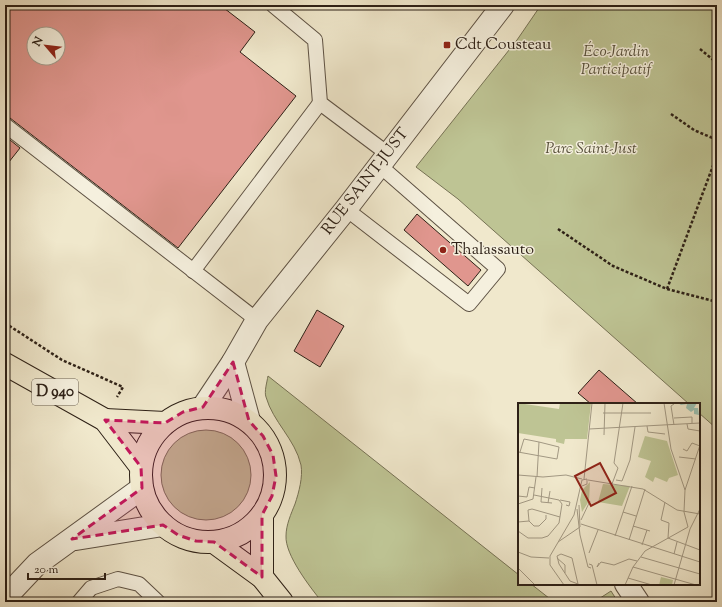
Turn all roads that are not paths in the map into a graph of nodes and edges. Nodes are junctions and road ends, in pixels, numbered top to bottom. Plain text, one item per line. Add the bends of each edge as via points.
1 (273, 5) edge
2 (503, 5) edge
3 (320, 103) junction
4 (5, 125) edge
5 (383, 159) junction
6 (346, 209) junction
7 (193, 271) junction
8 (257, 320) junction
9 (233, 362) junction
10 (5, 364) edge
11 (203, 407) junction
12 (105, 420) junction
13 (249, 421) junction
14 (165, 423) junction
15 (141, 467) junction
16 (142, 488) junction
17 (262, 515) junction
18 (163, 525) junction
19 (72, 539) junction
20 (214, 542) junction
21 (262, 577) junction
22 (627, 585) edge
23 (5, 598) edge
24 (79, 602) edge
25 (158, 602) edge
26 (282, 602) edge
27 (638, 602) edge

1 - 3 lane via 315,40
2 - 5 street, RUE SAINT-JUST
3 - 5 lane
3 - 7 lane
4 - 7 lane
5 - 6 street, RUE SAINT-JUST
5 - 6 lane via 498,269 469,304
6 - 8 street, RUE SAINT-JUST
7 - 8 lane
8 - 9 street, RUE SAINT-JUST
9 - 11 street, RUE SAINT-JUST
9 - 13 street
10 - 12 main road, D 940
11 - 13 main road via 235,412
11 - 14 main road via 183,412
12 - 14 main road, D 940
12 - 15 main road, D 940
13 - 17 main road via 263,436 273,455 276,476 272,496
14 - 15 main road via 145,450
15 - 16 main road
16 - 18 main road via 150,508
16 - 19 street
17 - 20 main road via 249,528 232,538
17 - 21 main road
18 - 19 street
18 - 20 main road via 178,535 196,541
19 - 23 street via 37,564
20 - 21 main road
21 - 26 main road
22 - 27 street
24 - 25 lane via 91,588 118,580 139,584

